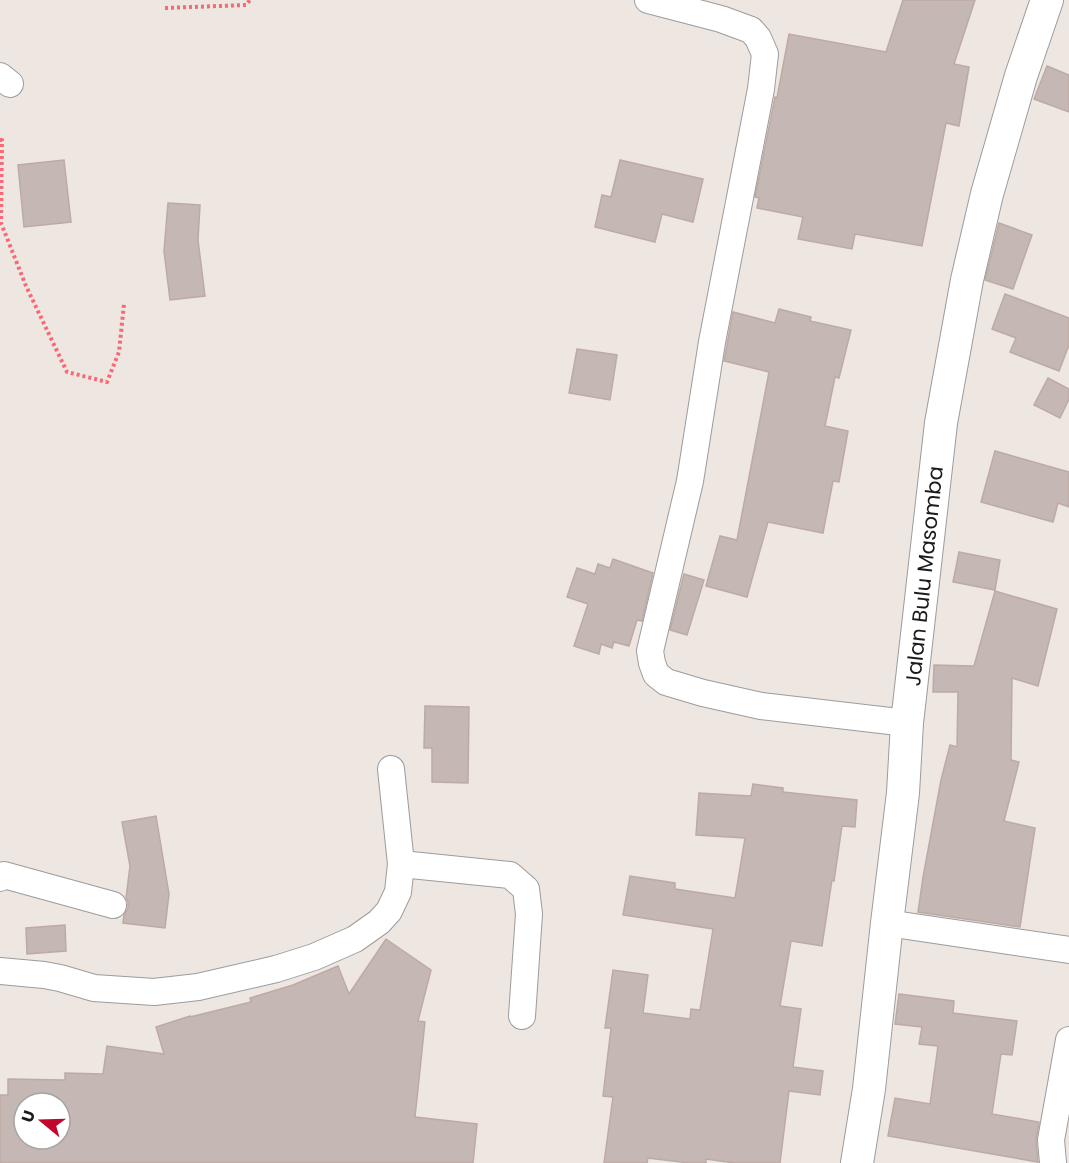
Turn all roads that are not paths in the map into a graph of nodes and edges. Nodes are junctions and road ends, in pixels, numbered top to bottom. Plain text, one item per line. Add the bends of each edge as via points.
1 (648, 0) edge
2 (1047, 0) edge
3 (907, 723) junction
4 (391, 769) dead end
5 (401, 864) junction
6 (0, 878) edge
7 (113, 905) dead end
8 (887, 923) junction
9 (1069, 950) edge
10 (0, 971) edge
11 (522, 1016) dead end
12 (1069, 1040) edge
13 (1063, 1110) edge
14 (857, 1163) edge
15 (1053, 1163) edge

1 - 3 street via 751,30 765,54 690,481 654,629 652,663 656,674 666,682 703,693 761,706
2 - 3 street, Jalan Bulu Masomba via 987,194 968,280 941,423
3 - 8 street, Jalan Bulu Masomba
4 - 5 street
5 - 10 street via 398,892 379,922 355,939 276,969 198,987 154,992 94,988 44,975
5 - 11 street via 510,875 526,889 529,914
6 - 7 street via 4,875
8 - 9 street
8 - 14 street, Jalan Bulu Masomba
12 - 13 street
13 - 15 street via 1052,1140

